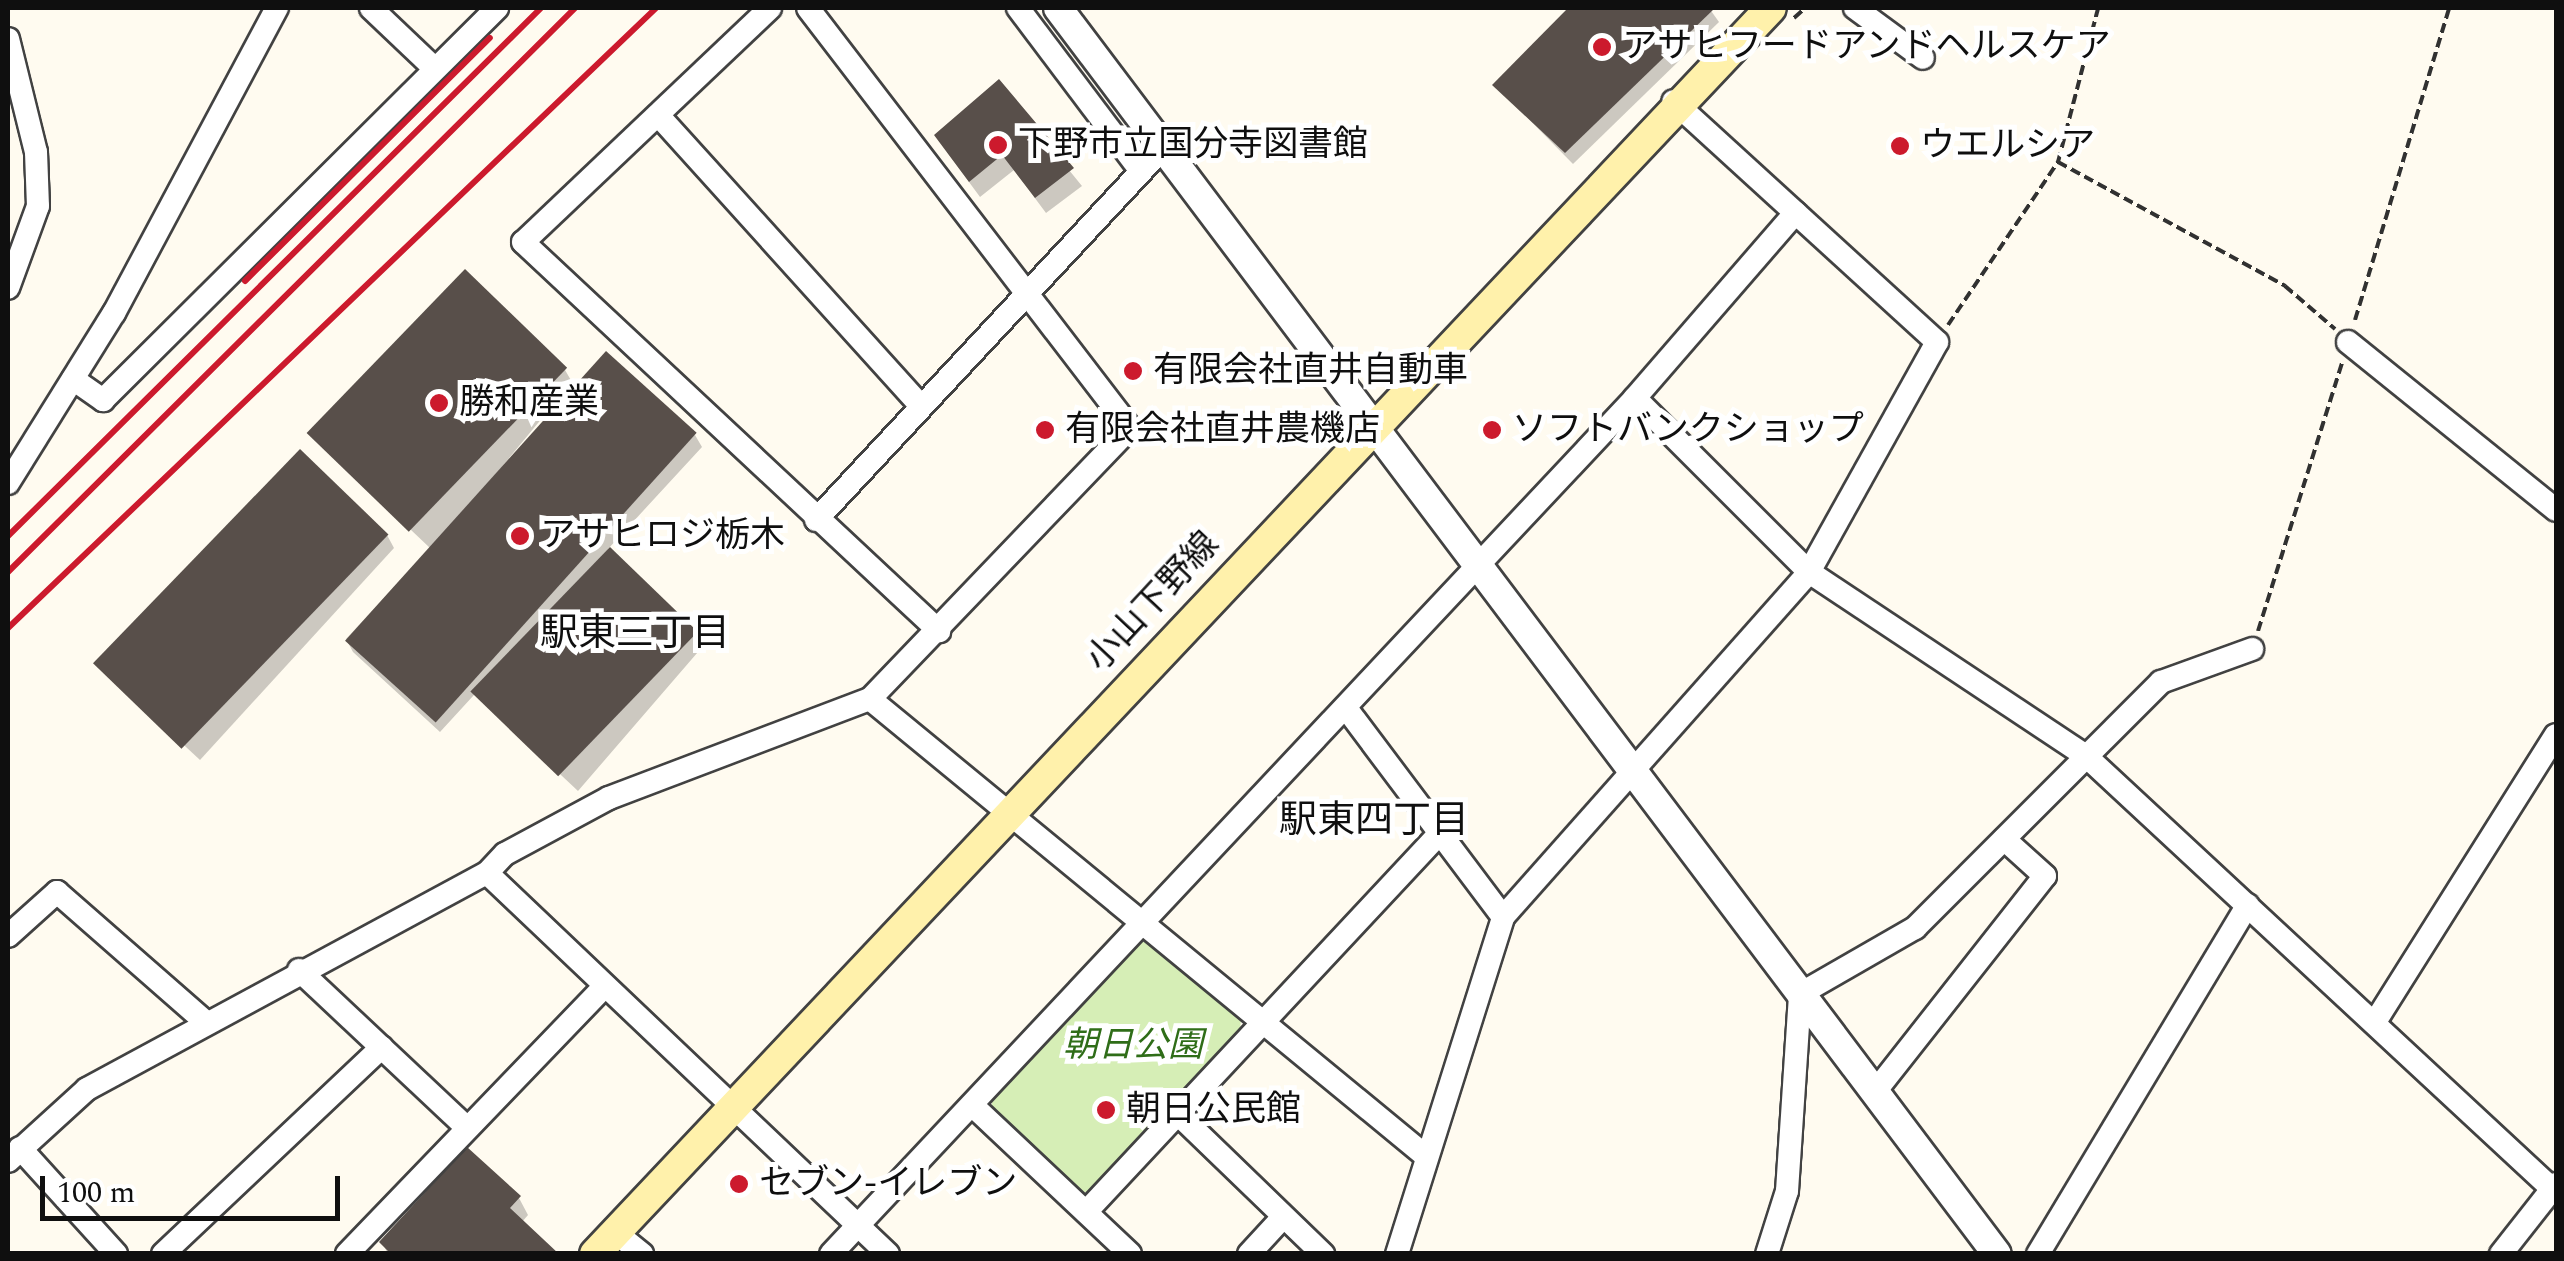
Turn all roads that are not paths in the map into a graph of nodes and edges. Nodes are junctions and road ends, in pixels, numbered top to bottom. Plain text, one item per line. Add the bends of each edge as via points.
1 (277, 8) edge
2 (371, 8) edge
3 (498, 8) edge
4 (770, 8) edge
5 (808, 8) edge
6 (1018, 8) edge
7 (1058, 8) edge
8 (1771, 8) edge
9 (1855, 8) edge
10 (8, 39) edge
11 (1923, 58) dead end
12 (434, 68) junction
13 (1673, 102) junction
14 (658, 115) junction
15 (1164, 147) junction
16 (1142, 171) junction
17 (1795, 212) junction
18 (8, 288) edge
19 (1028, 294) junction
20 (2348, 342) road end
21 (72, 379) junction
22 (1635, 398) junction
23 (921, 406) junction
24 (1374, 420) junction
25 (8, 482) edge
26 (2556, 510) edge
27 (816, 520) junction
28 (1479, 558) junction
29 (1810, 572) junction
30 (938, 631) junction
31 (2252, 650) road end
32 (870, 699) junction
33 (1346, 708) junction
34 (2556, 735) edge
35 (2087, 757) junction
36 (1639, 768) junction
37 (1010, 811) junction
38 (1441, 832) junction
39 (2004, 840) junction
40 (487, 873) junction
41 (2248, 905) junction
42 (1504, 917) junction
43 (1144, 922) junction
44 (8, 936) edge
45 (299, 970) junction
46 (604, 987) junction
47 (1800, 994) junction
48 (202, 1019) junction
49 (1264, 1022) junction
50 (2376, 1022) junction
51 (382, 1047) junction
52 (1874, 1092) junction
53 (972, 1105) junction
54 (732, 1106) junction
55 (1178, 1114) junction
56 (467, 1128) junction
57 (14, 1154) edge
58 (1427, 1158) junction
59 (2554, 1185) edge
60 (1086, 1212) junction
61 (1283, 1216) junction
62 (858, 1226) junction
63 (605, 1243) edge
64 (116, 1254) edge
65 (162, 1254) edge
66 (346, 1254) edge
67 (642, 1254) edge
68 (831, 1254) edge
69 (888, 1254) edge
70 (1130, 1254) edge
71 (1249, 1254) edge
72 (1323, 1254) edge
73 (1397, 1254) edge
74 (1768, 1254) edge
75 (1996, 1254) edge
76 (2038, 1254) edge
77 (2502, 1254) edge

1 - 21 street
2 - 12 street
3 - 12 street
4 - 14 street
5 - 19 street
6 - 16 street
7 - 15 street
8 - 13 main road, 小山下野線
9 - 11 street
10 - 18 street via 36,152 38,206
12 - 21 street via 103,400
13 - 17 street
13 - 24 main road, 小山下野線
14 - 23 street
14 - 27 street via 523,242
15 - 16 street
15 - 24 street
16 - 19 street
17 - 22 street
17 - 29 street via 1937,342
19 - 23 street
19 - 30 street via 1130,428
20 - 26 street
21 - 25 street
22 - 28 street
22 - 29 street
23 - 27 street
24 - 28 street
24 - 37 main road, 小山下野線
27 - 30 street
28 - 33 street
28 - 36 street
29 - 35 street
29 - 36 street
30 - 32 street
31 - 35 street via 2162,682
32 - 37 street
32 - 40 street via 609,798
33 - 38 street
33 - 43 street
34 - 50 street
35 - 39 street
35 - 41 street
36 - 42 street
36 - 47 street
37 - 43 street
37 - 54 main road, 小山下野線
38 - 42 street
38 - 49 street
39 - 47 street via 1915,928
39 - 52 street via 2045,876
40 - 45 street
40 - 46 street
41 - 50 street
41 - 76 street
42 - 58 street
43 - 49 street
43 - 53 street
44 - 48 street via 57,892
45 - 48 street
45 - 51 street
46 - 54 street
46 - 56 street
47 - 52 street
47 - 74 street via 1787,1191
48 - 57 street via 88,1089
49 - 55 street
49 - 58 street
50 - 59 street
51 - 56 street
51 - 65 street
52 - 75 street
53 - 60 street
53 - 62 street
54 - 62 street
54 - 63 main road, 小山下野線
55 - 60 street
55 - 61 street
56 - 66 street
57 - 64 street
58 - 73 street
59 - 77 street
60 - 70 street
61 - 71 street
61 - 72 street
62 - 68 street
62 - 69 street
63 - 67 street

